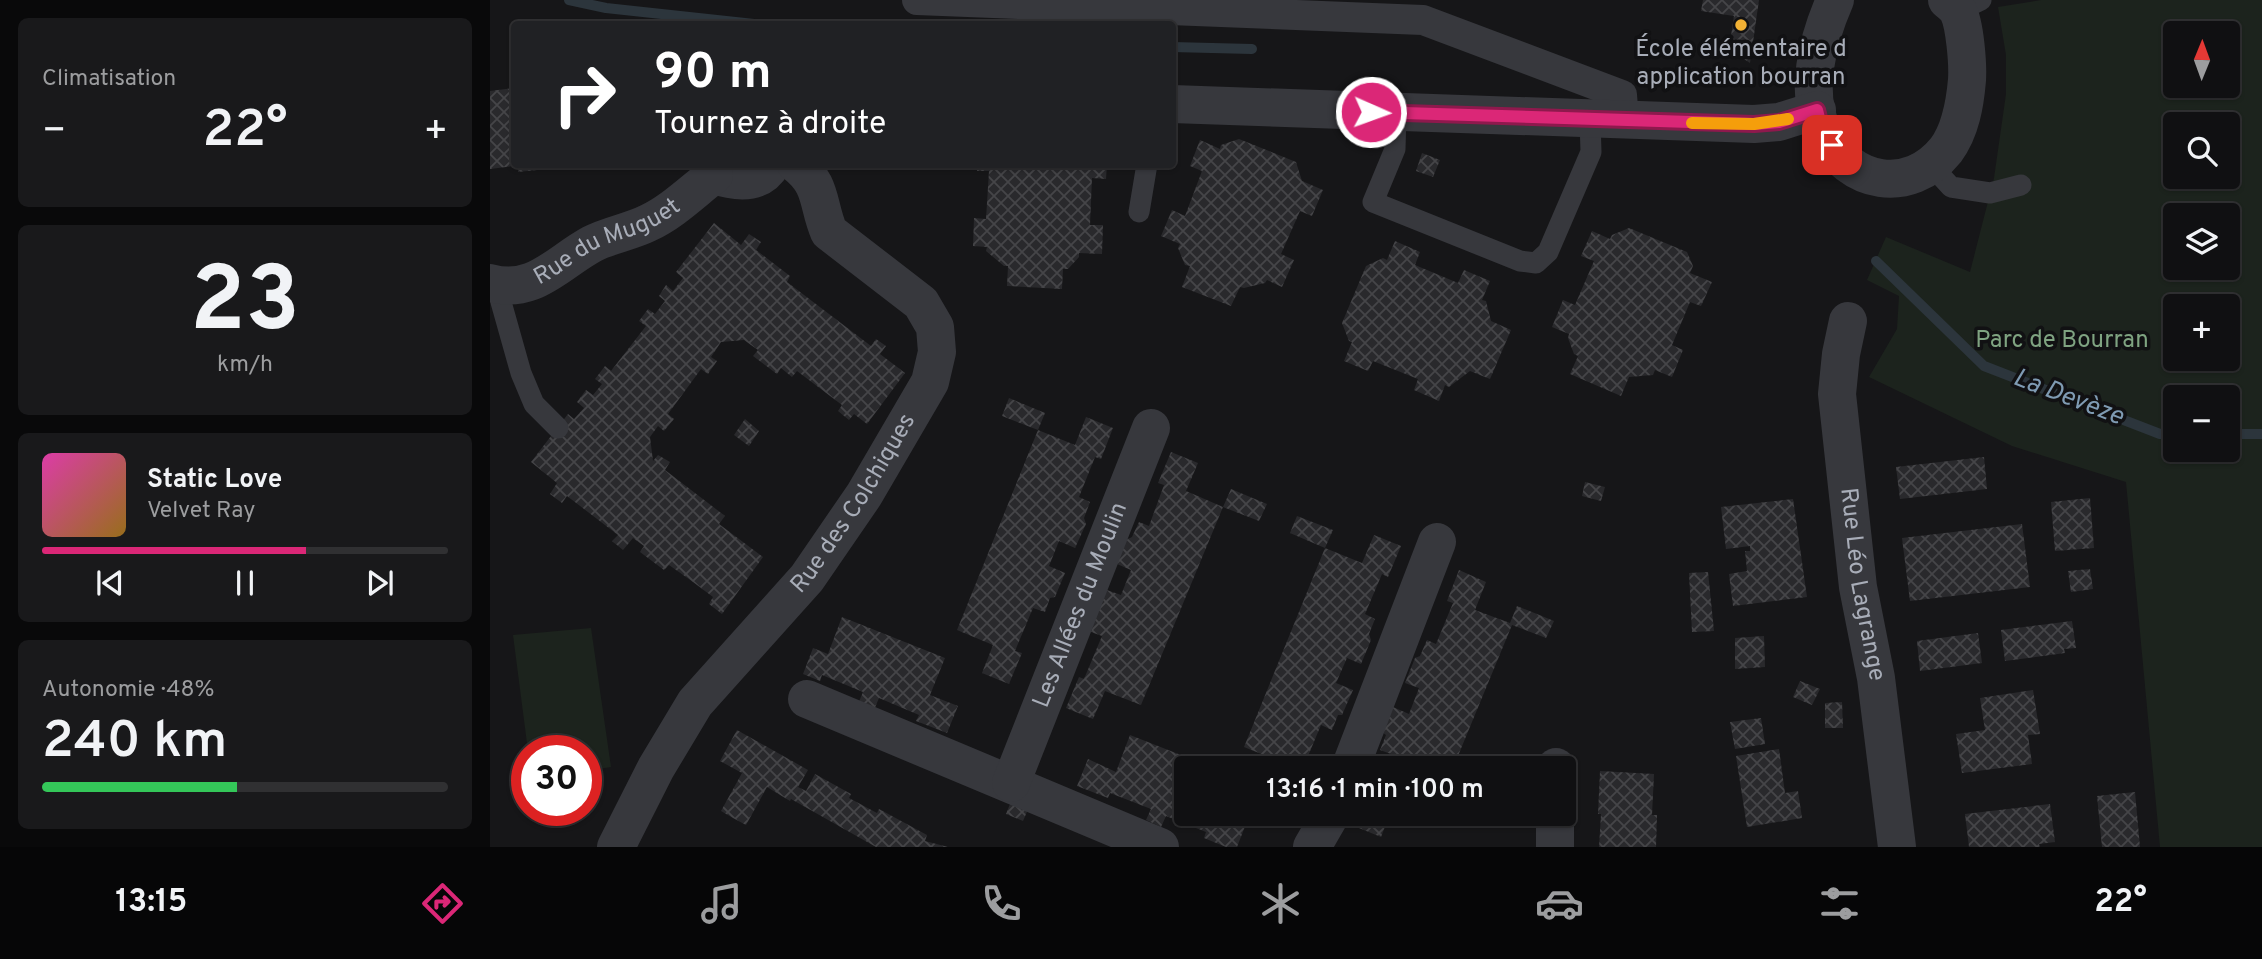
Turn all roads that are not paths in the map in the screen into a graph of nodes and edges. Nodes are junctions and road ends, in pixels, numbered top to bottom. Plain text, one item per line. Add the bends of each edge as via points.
1 (917, 0) edge
2 (1835, 0) edge
3 (1962, 4) edge
4 (1176, 104) edge
5 (1817, 110) junction
6 (1396, 113) junction
7 (1607, 120) junction
8 (1930, 164) junction
9 (769, 168) edge
10 (801, 168) edge
11 (1146, 168) edge
12 (714, 170) edge
13 (2021, 185) dead end
14 (1139, 212) dead end
15 (496, 285) edge
16 (1848, 321) dead end
17 (499, 333) edge
18 (558, 428) dead end
19 (1151, 428) dead end
20 (1437, 542) dead end
21 (807, 699) dead end
22 (1355, 756) edge
23 (1011, 783) junction
24 (1555, 826) edge
25 (616, 847) edge
26 (1160, 847) edge
27 (1555, 847) edge
28 (1897, 847) edge

1 - 7 street via 1423,20 1622,95
2 - 5 street via 1816,59
3 - 8 street via 1969,61 1965,105 1946,150
4 - 6 street
5 - 7 street via 1754,124
5 - 8 street via 1823,134 1840,156 1865,176 1889,180 1913,175
6 - 7 street
6 - 7 lane via 1395,149 1373,202 1520,261 1536,263 1548,252
8 - 13 lane via 1951,187 1990,193
9 - 12 street, Rue du Muguet via 750,181 732,181
10 - 25 street, Rue des Colchiques via 818,192 829,232 921,303 935,327 937,352 930,382 864,495 807,578 695,703
11 - 14 lane
12 - 15 street, Rue du Muguet via 652,222 595,242 538,280
15 - 17 lane via 501,302
16 - 28 street, Rue Léo Lagrange via 1837,394 1858,587 1876,678
17 - 18 lane via 534,404
19 - 23 street, Les Allées du Moulin
20 - 22 street
21 - 23 street
23 - 26 street
24 - 27 street

